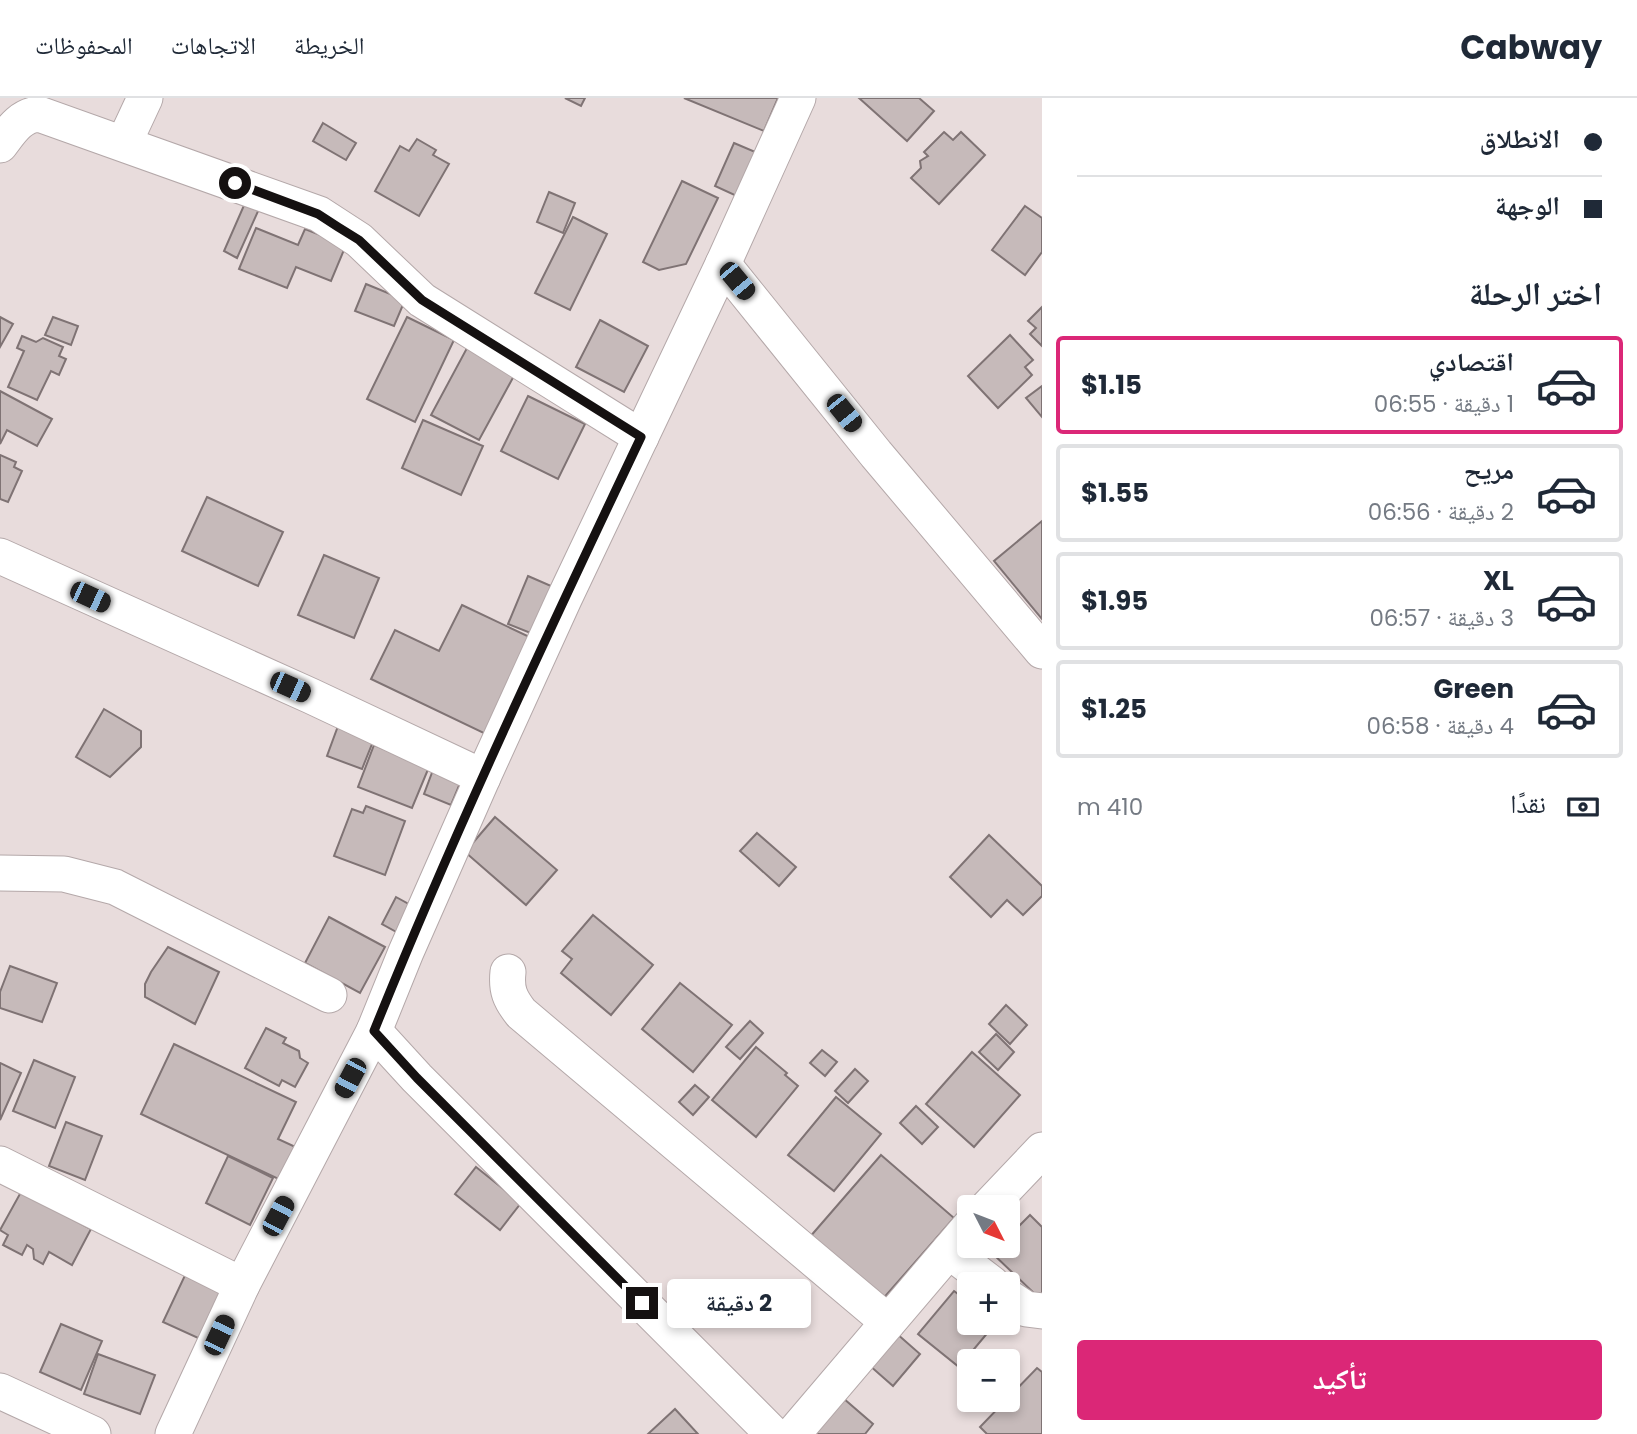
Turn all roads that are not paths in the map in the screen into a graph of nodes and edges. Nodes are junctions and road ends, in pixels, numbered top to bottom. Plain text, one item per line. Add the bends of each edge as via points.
1 (145, 98) edge
2 (797, 98) edge
3 (30, 108) edge
4 (124, 143) junction
5 (0, 145) edge
6 (723, 264) junction
7 (641, 437) junction
8 (0, 556) edge
9 (1042, 651) edge
10 (483, 777) junction
11 (0, 873) edge
12 (508, 972) dead end
13 (329, 995) dead end
14 (374, 1031) junction
15 (1042, 1150) edge
16 (0, 1164) edge
17 (999, 1195) edge
18 (957, 1240) edge
19 (242, 1285) junction
20 (1020, 1305) edge
21 (1042, 1311) edge
22 (888, 1322) junction
23 (0, 1391) edge
24 (93, 1434) edge
25 (173, 1434) edge
26 (773, 1434) edge
27 (793, 1434) edge

1 - 4 street
2 - 6 street
3 - 4 street via 31,115
3 - 5 street
4 - 7 street via 318,214 359,240 422,300
6 - 7 street
6 - 9 street
7 - 10 street
8 - 10 street
10 - 14 street
11 - 13 street via 64,874 115,887
12 - 22 street via 506,986 511,999 529,1020
14 - 19 street
14 - 26 street
15 - 17 street
16 - 19 street
18 - 22 street
19 - 25 street
20 - 21 street
22 - 27 street
23 - 24 street

